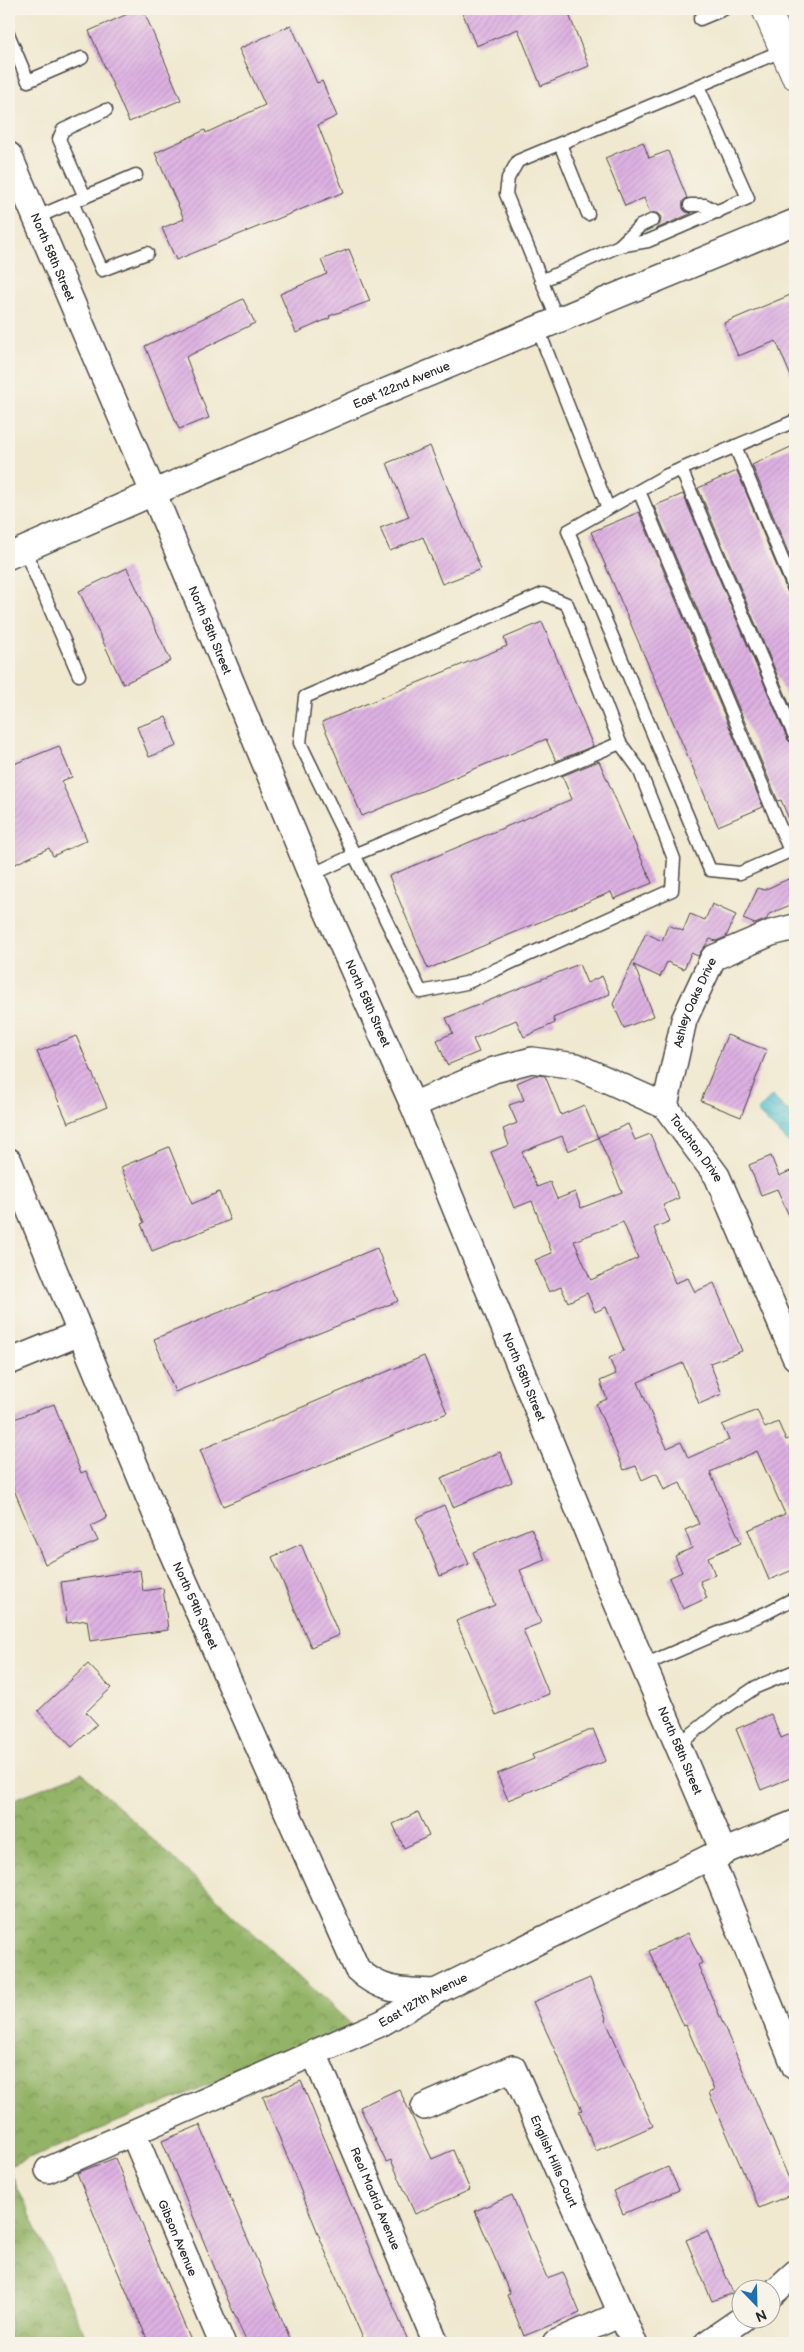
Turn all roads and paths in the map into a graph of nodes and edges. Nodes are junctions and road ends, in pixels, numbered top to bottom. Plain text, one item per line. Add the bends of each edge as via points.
1 (724, 9) edge
2 (766, 9) edge
3 (700, 19) dead end
4 (9, 36) edge
5 (784, 50) junction
6 (82, 58) dead end
7 (795, 75) edge
8 (698, 86) junction
9 (106, 110) dead end
10 (560, 144) junction
11 (9, 155) edge
12 (136, 175) dead end
13 (85, 197) junction
14 (72, 202) junction
15 (690, 205) dead end
16 (718, 212) junction
17 (588, 214) dead end
18 (35, 218) junction
19 (653, 220) dead end
20 (795, 222) edge
21 (619, 246) junction
22 (147, 253) dead end
23 (541, 281) junction
24 (548, 325) junction
25 (795, 421) edge
26 (735, 446) junction
27 (681, 469) junction
28 (639, 491) junction
29 (153, 492) junction
30 (608, 508) junction
31 (16, 552) edge
32 (795, 590) edge
33 (79, 675) dead end
34 (795, 737) edge
35 (620, 742) junction
36 (793, 850) edge
37 (354, 855) junction
38 (310, 876) junction
39 (795, 927) edge
40 (413, 1105) junction
41 (665, 1106) junction
42 (9, 1161) edge
43 (80, 1334) junction
44 (795, 1357) edge
45 (9, 1362) edge
46 (795, 1598) edge
47 (644, 1665) junction
48 (795, 1671) edge
49 (678, 1746) junction
50 (795, 1824) edge
51 (717, 1855) junction
52 (435, 1992) junction
53 (314, 2053) junction
54 (795, 2067) edge
55 (424, 2107) dead end
56 (133, 2133) junction
57 (48, 2170) dead end
58 (795, 2273) edge
59 (782, 2285) edge
60 (621, 2314) junction
61 (732, 2326) edge
62 (222, 2343) edge
63 (436, 2343) edge
64 (555, 2343) edge
65 (634, 2343) edge
66 (707, 2343) edge

1 - 3 lane
2 - 5 main road
4 - 6 lane via 28,81
5 - 7 main road
5 - 8 lane
8 - 10 lane
8 - 16 lane via 748,198
9 - 13 lane via 62,130 59,139
10 - 17 lane
10 - 23 lane via 518,161 508,178 506,194
11 - 18 street, North 58th Street
12 - 13 lane
13 - 14 lane
14 - 18 lane
14 - 22 lane via 102,270
15 - 16 lane via 705,205
16 - 21 lane via 648,241
18 - 29 street, North 58th Street
19 - 21 lane via 640,226
20 - 24 street, East 122nd Avenue
21 - 23 lane
23 - 24 lane
24 - 29 street, East 122nd Avenue
24 - 30 lane
25 - 26 lane
26 - 27 lane
26 - 32 lane
27 - 28 lane
27 - 34 lane
28 - 30 lane
28 - 36 lane
29 - 31 street, East 122nd Avenue
29 - 38 street, North 58th Street
30 - 36 lane via 568,531 710,870 740,873
31 - 33 lane
35 - 37 lane
35 - 37 lane via 640,769 674,859 672,890 466,983 421,992
35 - 37 lane via 567,604 543,594 306,697 300,743
37 - 38 lane
38 - 40 street, North 58th Street
39 - 41 street, Ashley Oaks Drive via 771,933 713,958 684,1020
40 - 41 street, Touchton Drive via 494,1070 532,1060 576,1066
40 - 47 street, North 58th Street
41 - 44 street, Touchton Drive via 717,1176
42 - 43 street, North 59th Street
43 - 45 street
43 - 52 street, North 59th Street via 168,1544 357,1969 370,1982 390,1989
46 - 47 lane
47 - 49 street, North 58th Street
48 - 49 lane via 756,1687 718,1712
49 - 51 street, North 58th Street
50 - 51 street, East 127th Avenue
51 - 52 street, East 127th Avenue
51 - 54 street, North 58th Street
52 - 53 street, East 127th Avenue via 382,2023
53 - 56 street, East 127th Avenue
53 - 63 street, Real Madrid Avenue
55 - 60 street, English Hills Court via 513,2068
56 - 57 street, East 127th Avenue
56 - 62 street, Gibson Avenue
58 - 59 street
60 - 64 street
60 - 65 street, English Hills Court
61 - 66 street

